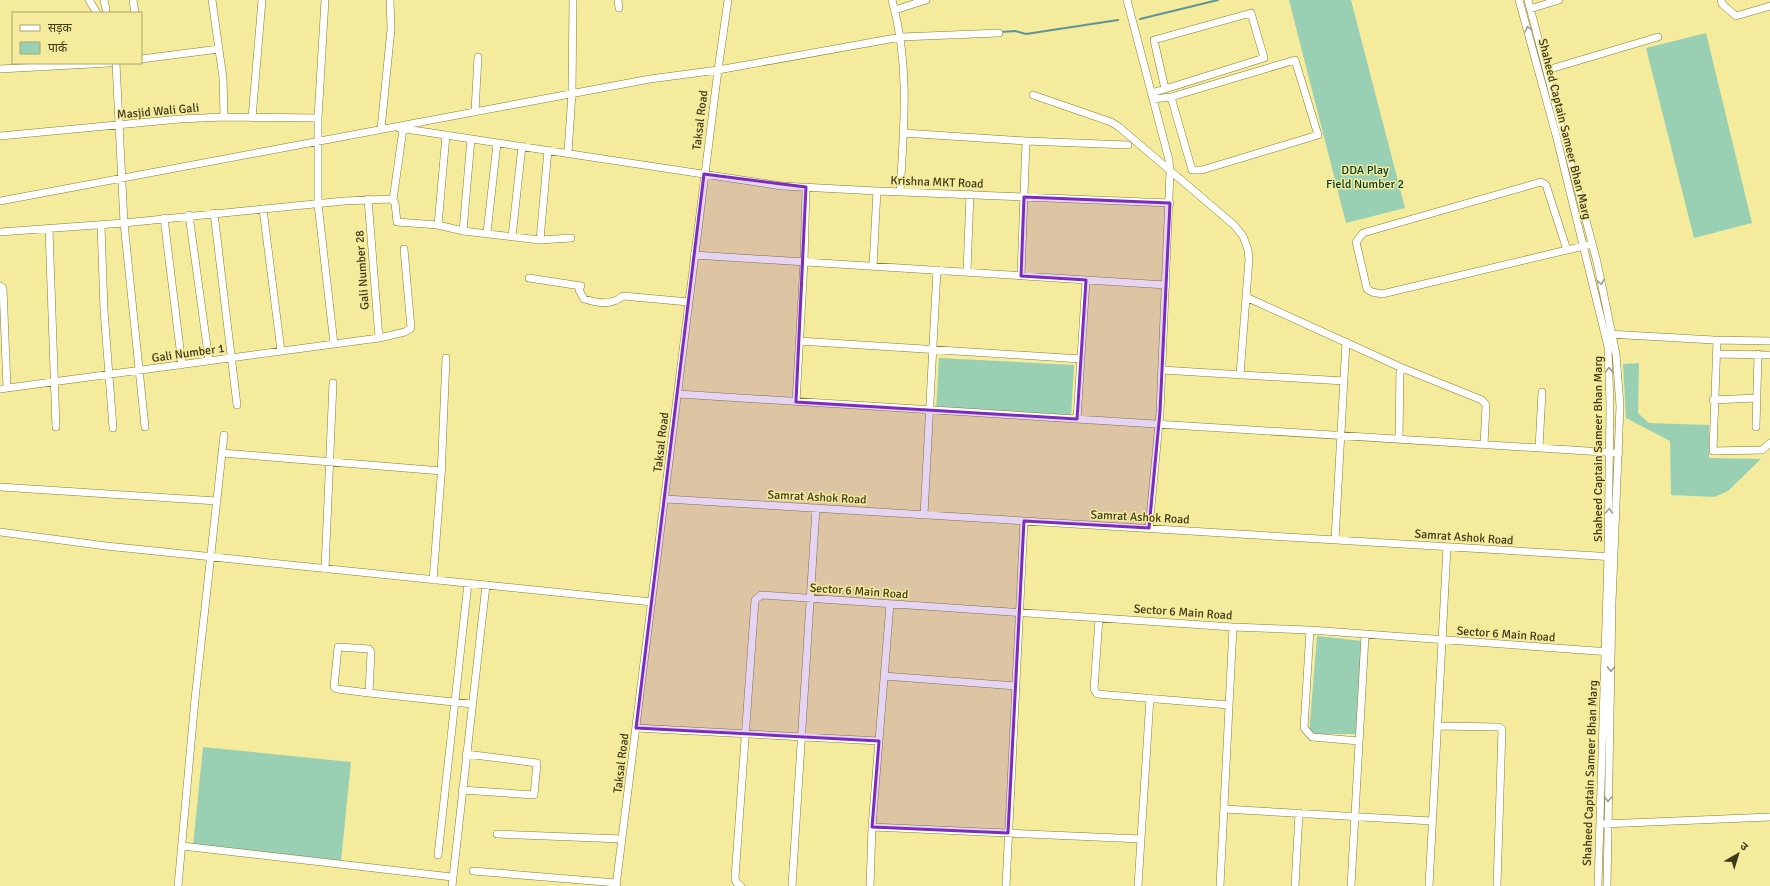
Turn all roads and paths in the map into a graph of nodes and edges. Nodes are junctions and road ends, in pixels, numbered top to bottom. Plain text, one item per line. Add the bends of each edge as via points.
1 (89, 0) edge
2 (104, 0) edge
3 (133, 0) edge
4 (212, 0) edge
5 (262, 0) edge
6 (325, 0) edge
7 (390, 0) edge
8 (573, 0) edge
9 (618, 0) edge
10 (728, 0) edge
11 (892, 0) edge
12 (926, 0) edge
13 (1127, 0) edge
14 (1519, 0) edge
15 (1528, 0) edge
16 (1558, 0) edge
17 (1721, 0) edge
18 (1770, 6) edge
19 (619, 8) dead end
20 (1530, 8) junction
21 (106, 9) dead end
22 (895, 10) junction
23 (96, 12) edge
24 (135, 12) edge
25 (999, 33) dead end
26 (901, 37) junction
27 (1658, 37) dead end
28 (219, 49) junction
29 (142, 57) edge
30 (478, 57) dead end
31 (88, 64) edge
32 (116, 64) edge
33 (0, 69) edge
34 (718, 70) junction
35 (1547, 70) junction
36 (1165, 89) junction
37 (572, 92) junction
38 (1033, 95) dead end
39 (1152, 96) junction
40 (1171, 97) junction
41 (475, 111) junction
42 (224, 117) junction
43 (252, 118) junction
44 (318, 118) junction
45 (120, 126) junction
46 (393, 128) junction
47 (381, 129) junction
48 (403, 129) junction
49 (903, 133) junction
50 (1560, 134) junction
51 (446, 135) junction
52 (0, 136) edge
53 (471, 138) junction
54 (319, 141) junction
55 (1026, 141) junction
56 (497, 142) junction
57 (1128, 144) dead end
58 (522, 146) junction
59 (548, 150) junction
60 (568, 153) junction
61 (1170, 172) junction
62 (704, 174) junction
63 (121, 178) junction
64 (806, 187) junction
65 (877, 191) junction
66 (900, 192) junction
67 (970, 194) junction
68 (1024, 197) junction
69 (368, 199) junction
70 (393, 200) junction
71 (0, 201) edge
72 (1170, 203) junction
73 (318, 204) junction
74 (263, 209) junction
75 (214, 213) junction
76 (189, 215) junction
77 (164, 218) junction
78 (124, 223) junction
79 (101, 224) junction
80 (438, 226) junction
81 (49, 229) junction
82 (463, 230) junction
83 (0, 232) edge
84 (487, 233) junction
85 (512, 237) junction
86 (571, 238) dead end
87 (540, 240) junction
88 (1592, 244) junction
89 (1584, 246) junction
90 (404, 249) dead end
91 (1567, 250) junction
92 (694, 255) junction
93 (804, 262) junction
94 (873, 266) junction
95 (936, 270) junction
96 (967, 272) junction
97 (1021, 276) junction
98 (528, 278) dead end
99 (1086, 280) junction
100 (1166, 285) junction
101 (0, 286) edge
102 (1246, 297) junction
103 (689, 302) junction
104 (1609, 334) junction
105 (379, 338) junction
106 (1717, 340) junction
107 (1770, 340) edge
108 (799, 341) junction
109 (1346, 342) junction
110 (334, 344) junction
111 (932, 349) junction
112 (281, 351) junction
113 (1716, 354) junction
114 (1758, 354) junction
115 (1770, 354) edge
116 (233, 358) junction
117 (446, 358) dead end
118 (1081, 359) junction
119 (209, 361) junction
120 (182, 364) junction
121 (1400, 367) junction
122 (140, 370) junction
123 (1162, 370) junction
124 (108, 374) junction
125 (1240, 375) junction
126 (1344, 381) junction
127 (54, 382) junction
128 (333, 383) dead end
129 (4, 388) edge
130 (1542, 392) dead end
131 (678, 394) junction
132 (1757, 398) junction
133 (1713, 400) junction
134 (796, 402) junction
135 (237, 405) dead end
136 (930, 410) junction
137 (1077, 419) junction
138 (1159, 424) junction
139 (56, 427) dead end
140 (145, 427) dead end
141 (1756, 427) dead end
142 (112, 428) dead end
143 (224, 435) dead end
144 (1342, 436) junction
145 (1399, 439) junction
146 (1770, 443) edge
147 (1484, 445) junction
148 (1539, 448) junction
149 (1610, 452) junction
150 (1619, 452) junction
151 (222, 454) junction
152 (330, 462) junction
153 (442, 471) junction
154 (0, 487) edge
155 (666, 499) junction
156 (217, 501) junction
157 (816, 508) junction
158 (924, 515) junction
159 (1024, 521) junction
160 (1149, 528) junction
161 (0, 532) edge
162 (1335, 540) junction
163 (1446, 547) junction
164 (212, 557) junction
165 (1611, 557) junction
166 (325, 568) junction
167 (433, 580) junction
168 (468, 583) junction
169 (486, 585) junction
170 (810, 598) junction
171 (652, 602) junction
172 (890, 604) junction
173 (1019, 613) junction
174 (1099, 618) junction
175 (1233, 627) junction
176 (1310, 630) junction
177 (1365, 636) junction
178 (1442, 641) junction
179 (1608, 652) junction
180 (884, 676) junction
181 (1016, 686) junction
182 (368, 693) junction
183 (1150, 698) junction
184 (456, 701) junction
185 (472, 704) junction
186 (1229, 705) junction
187 (1437, 726) junction
188 (636, 728) junction
189 (746, 734) junction
190 (801, 737) junction
191 (879, 741) junction
192 (1359, 741) junction
193 (466, 754) junction
194 (462, 790) junction
195 (1224, 809) junction
196 (1298, 813) junction
197 (1354, 817) junction
198 (1770, 817) edge
199 (1432, 821) junction
200 (1607, 824) junction
201 (1599, 825) junction
202 (872, 827) junction
203 (1008, 833) junction
204 (497, 834) dead end
205 (622, 838) junction
206 (1141, 839) junction
207 (182, 846) junction
208 (438, 855) dead end
209 (473, 871) dead end
210 (452, 877) junction
211 (617, 885) edge
212 (178, 886) edge
213 (452, 886) edge
214 (741, 886) edge
215 (792, 886) edge
216 (870, 886) edge
217 (1006, 886) edge
218 (1138, 886) edge
219 (1220, 886) edge
220 (1295, 886) edge
221 (1351, 886) edge
222 (1429, 886) edge
223 (1497, 886) edge
224 (1598, 886) edge
225 (1607, 886) edge

1 - 23 street
2 - 21 street
3 - 24 street
4 - 28 street
5 - 43 street
6 - 44 street
7 - 47 street via 391,29
8 - 37 street
9 - 19 street
10 - 34 street, Taksal Road
11 - 22 street
12 - 22 street
13 - 39 street
50 -> 14 street, Shaheed Captain Sameer Bhan Marg
15 - 20 street, Shaheed Captain Sameer Bhan Marg
16 - 20 street
17 - 18 street via 1722,4 1736,16
20 - 35 street, Shaheed Captain Sameer Bhan Marg
22 - 26 street
25 - 26 street
26 - 34 street
26 - 49 street via 905,65
27 - 35 street
28 - 29 street
28 - 42 street
30 - 41 street
31 - 33 street
32 - 45 street
34 - 37 street
34 - 62 street, Taksal Road
35 - 50 street, Shaheed Captain Sameer Bhan Marg
36 - 36 street via 1154,40 1251,13 1264,58
36 - 39 street
37 - 41 street
37 - 60 street
38 - 61 street via 1115,124
39 - 40 street
39 - 61 street
40 - 40 street via 1295,60 1318,135 1202,170 1192,170
41 - 46 street
42 - 43 street, Masjid Wali Gali
42 - 45 street, Masjid Wali Gali
43 - 44 street, Masjid Wali Gali
44 - 54 street
45 - 52 street, Masjid Wali Gali
45 - 63 street
46 - 47 street
46 - 48 street, Krishna MKT Road
47 - 54 street
48 - 51 street, Krishna MKT Road
48 - 70 street
49 - 55 street
49 - 66 street
50 - 88 street, Shaheed Captain Sameer Bhan Marg
50 - 89 street, Shaheed Captain Sameer Bhan Marg
51 - 53 street, Krishna MKT Road
51 - 80 street
53 - 56 street, Krishna MKT Road
53 - 82 street
54 - 63 street
54 - 73 street
55 - 57 street
55 - 68 street
56 - 58 street, Krishna MKT Road
56 - 84 street
58 - 59 street, Krishna MKT Road
58 - 85 street
59 - 60 street, Krishna MKT Road
59 - 87 street
60 - 62 street, Krishna MKT Road
61 - 72 street
61 - 102 street via 1224,215 1243,236 1249,259
62 - 64 street, Krishna MKT Road
62 - 92 street, Taksal Road
63 - 71 street
63 - 78 street
64 - 65 street, Krishna MKT Road
64 - 93 street
65 - 66 street, Krishna MKT Road
65 - 94 street
66 - 67 street, Krishna MKT Road
67 - 68 street, Krishna MKT Road
67 - 96 street
68 - 72 street, Krishna MKT Road
68 - 97 street
69 - 70 street
69 - 73 street
69 - 105 street, Gali Number 28
70 - 80 street via 397,222
72 - 100 street
73 - 74 street
73 - 110 street
74 - 75 street
74 - 112 street
75 - 76 street
75 - 116 street
76 - 77 street
76 - 119 street
77 - 78 street
77 - 120 street
78 - 79 street
78 - 122 street
79 - 81 street
79 - 124 street
80 - 82 street
81 - 83 street
81 - 127 street
82 - 84 street
84 - 85 street
85 - 87 street
86 - 87 street
88 - 89 street
88 -> 104 street, Shaheed Captain Sameer Bhan Marg
89 - 91 street
89 - 104 street, Shaheed Captain Sameer Bhan Marg
90 - 105 street, Gali Number 1 via 411,328 405,332
91 - 91 street via 1382,294 1367,289 1356,242 1363,233 1541,182 1546,185
92 - 93 street
92 - 103 street, Taksal Road
93 - 94 street
93 - 108 street
94 - 95 street
95 - 96 street
95 - 111 street
96 - 97 street
97 - 99 street
98 - 103 street via 581,286 579,290 584,299 602,304 617,301 623,296
99 - 100 street
99 - 118 street
100 - 123 street
101 - 129 street via 3,288
102 - 109 street
102 - 125 street
103 - 131 street, Taksal Road
104 - 106 street
149 -> 104 street, Shaheed Captain Sameer Bhan Marg
104 - 150 street, Shaheed Captain Sameer Bhan Marg via 1616,354 1620,406
105 - 110 street, Gali Number 1
106 - 107 street
106 - 113 street
108 - 111 street
108 - 134 street
109 - 121 street
109 - 126 street
110 - 112 street, Gali Number 1
111 - 118 street
111 - 136 street
112 - 116 street, Gali Number 1
113 - 114 street
113 - 133 street
114 - 115 street
114 - 132 street
116 - 119 street, Gali Number 1
116 - 135 street
117 - 153 street
118 - 137 street
119 - 120 street, Gali Number 1
120 - 122 street, Gali Number 1
121 - 145 street
121 - 147 street via 1485,402
122 - 124 street, Gali Number 1
122 - 140 street
123 - 125 street
123 - 138 street
124 - 127 street, Gali Number 1
124 - 142 street
125 - 126 street
126 - 144 street
127 - 129 street, Gali Number 1
127 - 139 street
128 - 152 street
130 - 148 street
131 - 134 street
131 - 155 street, Taksal Road
132 - 133 street
132 - 141 street
133 - 146 street via 1712,451 1762,450
134 - 136 street
136 - 137 street
136 - 158 street
137 - 138 street
138 - 144 street
138 - 160 street
143 - 151 street
144 - 145 street
144 - 162 street
145 - 147 street
147 - 148 street
148 - 149 street
149 - 150 street
165 -> 149 street, Shaheed Captain Sameer Bhan Marg
150 - 165 street, Shaheed Captain Sameer Bhan Marg
151 - 152 street
151 - 156 street
152 - 153 street
152 - 166 street
153 - 167 street
154 - 156 street
155 - 157 street, Samrat Ashok Road
155 - 171 street, Taksal Road
156 - 164 street
157 - 158 street, Samrat Ashok Road
157 - 170 street
158 - 159 street, Samrat Ashok Road
159 - 160 street, Samrat Ashok Road
159 - 173 street
160 - 162 street, Samrat Ashok Road
161 - 164 street
162 - 163 street, Samrat Ashok Road
163 - 165 street, Samrat Ashok Road
163 - 178 street
164 - 166 street
164 - 207 street via 195,699
165 - 179 street, Shaheed Captain Sameer Bhan Marg
166 - 167 street
167 - 168 street
168 - 169 street
168 - 184 street
169 - 171 street
169 - 185 street
170 - 172 street, Sector 6 Main Road
170 - 189 street, Sector 6 Main Road via 761,595 754,600
170 - 190 street
171 - 188 street, Taksal Road
172 - 173 street, Sector 6 Main Road
172 - 180 street
173 - 174 street, Sector 6 Main Road
173 - 181 street
174 - 175 street, Sector 6 Main Road
174 - 183 street via 1095,691 1100,695
175 - 176 street, Sector 6 Main Road
175 - 186 street
176 - 177 street, Sector 6 Main Road
176 - 192 street via 1304,728 1312,737
177 - 178 street, Sector 6 Main Road
177 - 192 street
178 - 179 street, Sector 6 Main Road
178 - 187 street
179 -> 200 street, Shaheed Captain Sameer Bhan Marg
179 - 201 street, Shaheed Captain Sameer Bhan Marg
180 - 181 street
180 - 191 street
181 - 203 street
182 - 182 street via 371,652 369,649 338,647 334,687
182 - 184 street
183 - 186 street
183 - 206 street
184 - 185 street
184 - 208 street
185 - 193 street
186 - 195 street
187 - 199 street
187 - 223 street via 1502,729
188 - 189 street
188 - 205 street, Taksal Road
189 - 190 street
189 - 214 street via 735,878
190 - 191 street
190 - 215 street
191 - 202 street
192 - 197 street
193 - 194 street
193 - 194 street via 537,763 534,795
194 - 210 street
195 - 196 street
195 - 219 street
196 - 197 street
196 - 220 street
197 - 199 street
197 - 221 street
198 - 200 street
199 - 222 street
200 - 201 street
200 - 225 street, Shaheed Captain Sameer Bhan Marg
201 - 224 street, Shaheed Captain Sameer Bhan Marg
202 - 203 street
202 - 216 street
203 - 206 street
203 - 217 street
204 - 205 street
205 - 211 street, Taksal Road
206 - 218 street
207 - 210 street
207 - 212 street
209 - 211 street
210 - 213 street

